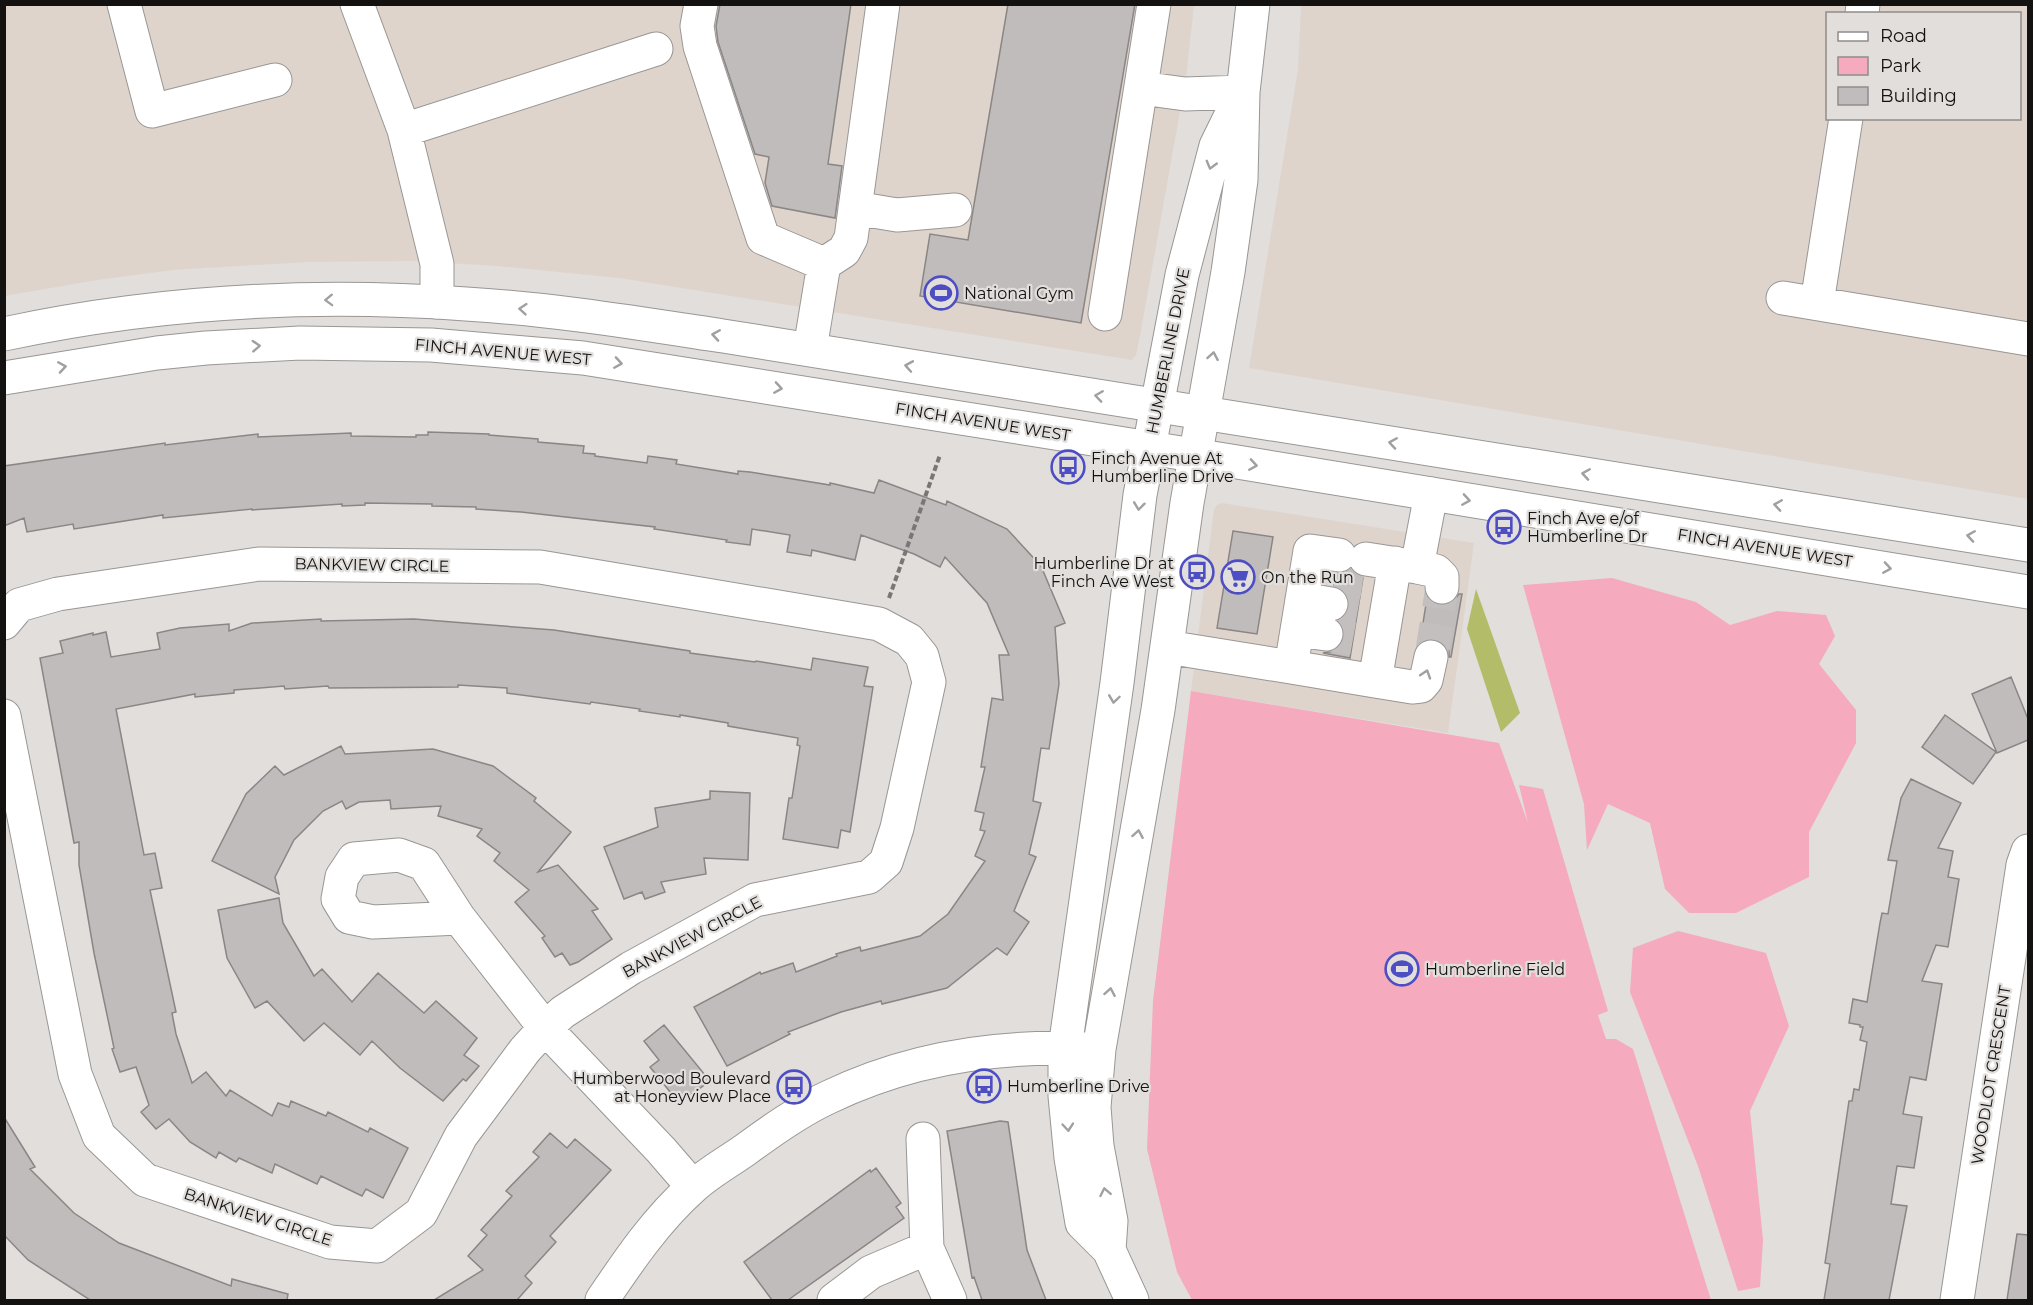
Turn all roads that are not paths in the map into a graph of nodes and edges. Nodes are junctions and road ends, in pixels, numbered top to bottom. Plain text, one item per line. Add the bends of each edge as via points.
1 (124, 4) edge
2 (357, 4) edge
3 (701, 4) edge
4 (883, 4) edge
5 (1154, 4) edge
6 (1252, 4) edge
7 (656, 49) dead end
8 (275, 80) dead end
9 (1141, 88) junction
10 (1243, 92) junction
11 (1846, 120) edge
12 (404, 129) junction
13 (855, 208) junction
14 (955, 210) dead end
15 (824, 264) junction
16 (1783, 298) dead end
17 (437, 302) junction
18 (1817, 303) junction
19 (1105, 314) dead end
20 (4, 334) edge
21 (2028, 339) edge
22 (810, 350) junction
23 (4, 378) edge
24 (1157, 405) junction
25 (1203, 413) junction
26 (1149, 448) junction
27 (1195, 456) junction
28 (1431, 494) junction
29 (2028, 545) edge
30 (1442, 587) dead end
31 (2028, 591) edge
32 (1353, 596) junction
33 (4, 623) edge
34 (1167, 647) junction
35 (1431, 657) tunnel mouth
36 (1291, 667) junction
37 (1375, 681) junction
38 (4, 716) edge
39 (2028, 851) edge
40 (459, 918) dead end
41 (545, 1028) junction
42 (1065, 1048) junction
43 (1098, 1050) junction
44 (923, 1139) dead end
45 (693, 1187) junction
46 (927, 1248) junction
47 (1109, 1250) junction
48 (602, 1300) edge
49 (834, 1300) edge
50 (950, 1300) edge
51 (1131, 1300) edge
52 (1958, 1300) edge

1 - 8 street via 152,111
2 - 12 street
3 - 15 street via 697,26 700,46 764,238
4 - 13 street
5 - 9 street
6 - 10 street, HUMBERLINE DRIVE
7 - 12 street
9 - 10 street via 1185,94
9 - 19 street
10 -> 24 street, HUMBERLINE DRIVE via 1216,146 1182,275
25 -> 10 street, HUMBERLINE DRIVE via 1241,180
11 - 18 street
12 - 17 street via 437,264
13 - 14 street via 897,215
13 - 15 street via 851,238 844,250
15 - 22 street
16 - 18 street
17 -> 20 street via 337,300 207,306
22 -> 17 street via 574,315
18 - 21 street
24 -> 22 street
23 -> 26 street, FINCH AVENUE WEST via 206,348 300,343 431,345 583,358
24 - 25 street
24 - 26 street, HUMBERLINE DRIVE
25 - 27 street, HUMBERLINE DRIVE
29 -> 25 street
26 - 27 street, FINCH AVENUE WEST
26 -> 42 street, HUMBERLINE DRIVE
27 -> 28 street, FINCH AVENUE WEST
27 - 34 street, HUMBERLINE DRIVE
28 -> 31 street, FINCH AVENUE WEST
28 - 32 street
30 - 32 street via 1442,577 1436,571
32 - 36 street
32 - 37 street
33 - 41 street, BANKVIEW CIRCLE via 19,605 58,594 259,564 540,567 879,624 909,640 922,656 929,682 886,862 869,877 756,900 631,968
34 - 36 street
43 -> 34 street, HUMBERLINE DRIVE
37 -> 35 street via 1421,686
36 - 37 street
38 - 41 street, BANKVIEW CIRCLE via 75,1074 99,1136 145,1180 330,1242 377,1246 421,1213 461,1136
39 - 52 street, WOODLOT CRESCENT
40 - 41 street
41 - 45 street
42 - 43 street
42 - 45 street via 1016,1048 944,1057 878,1076 828,1097 771,1131
42 -> 47 street, HUMBERLINE DRIVE via 1069,1137 1083,1223
47 -> 43 street, HUMBERLINE DRIVE via 1111,1221 1094,1107
44 - 46 street
45 - 48 street via 637,1247
46 - 49 street via 871,1272
46 - 50 street
47 - 51 street, HUMBERLINE DRIVE

